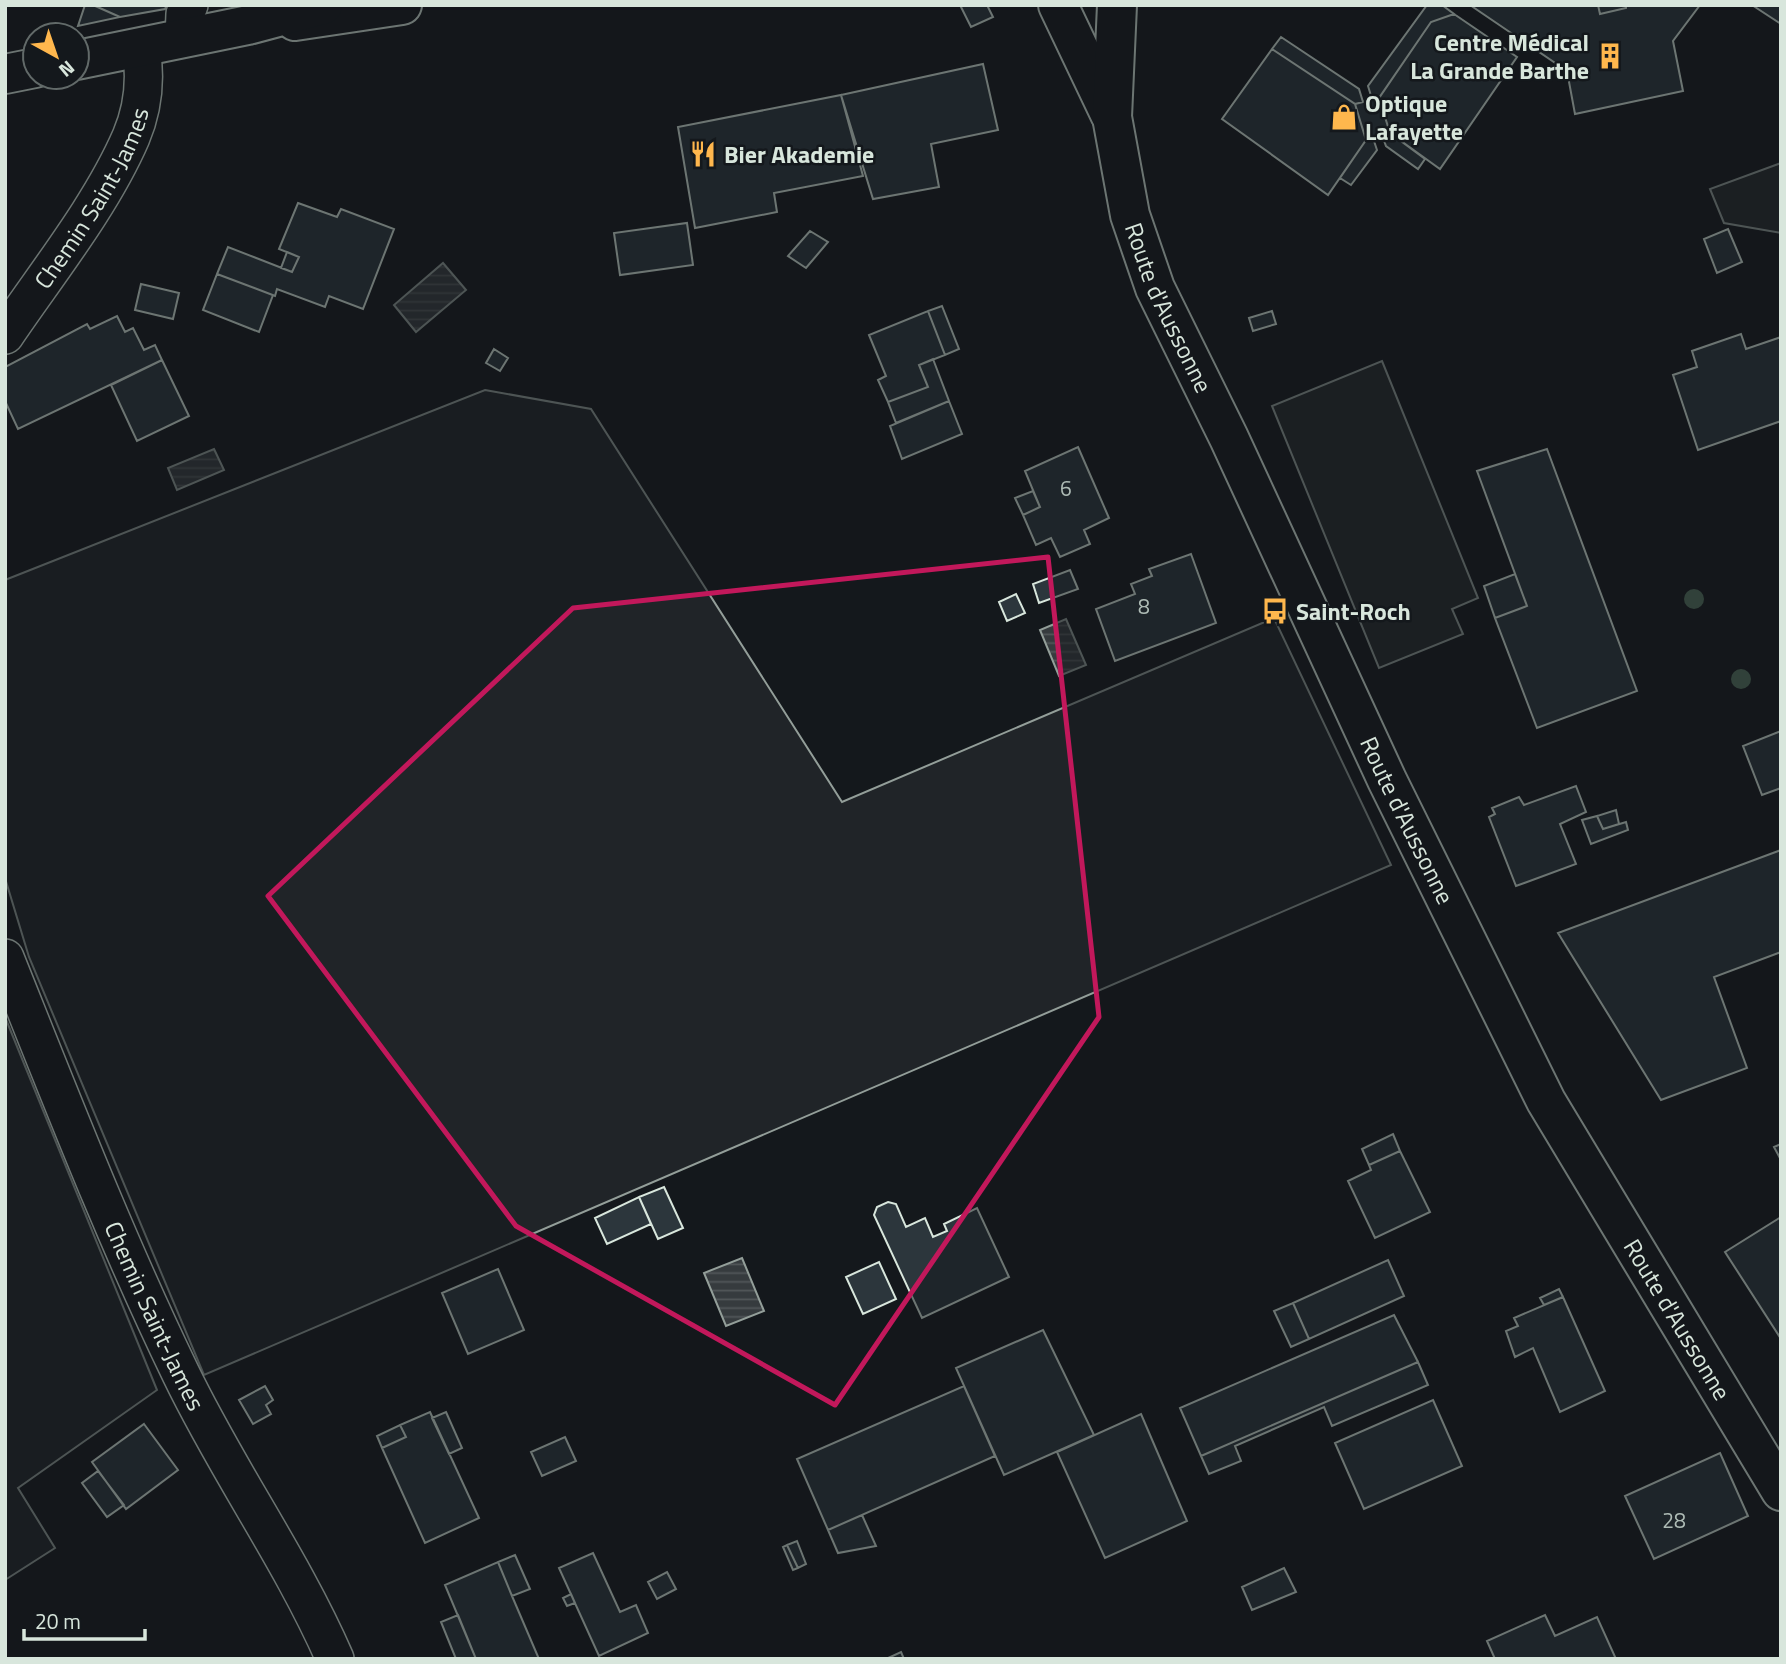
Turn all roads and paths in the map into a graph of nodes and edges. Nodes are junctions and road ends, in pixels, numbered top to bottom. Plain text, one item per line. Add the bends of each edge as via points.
1 (323, 5) edge
2 (402, 5) edge
3 (1058, 5) edge
4 (1117, 5) edge
5 (187, 22) edge
6 (248, 25) junction
7 (141, 48) junction
8 (91, 57) edge
9 (1112, 117) junction
10 (5, 335) edge
11 (5, 958) edge
12 (1781, 1491) edge
13 (335, 1659) edge

1 - 6 main road
2 - 6 main road
3 - 9 main road, Route d'Aussonne
4 - 9 main road, Route d'Aussonne
5 - 6 main road
5 - 7 main road
7 - 8 main road
7 - 10 street, Chemin Saint-James via 145,73 131,136 102,190
9 - 12 main road, Route d'Aussonne via 1130,215 1155,288 1387,780 1546,1101
11 - 13 street, Chemin Saint-James via 92,1176 180,1373 223,1457 313,1609

